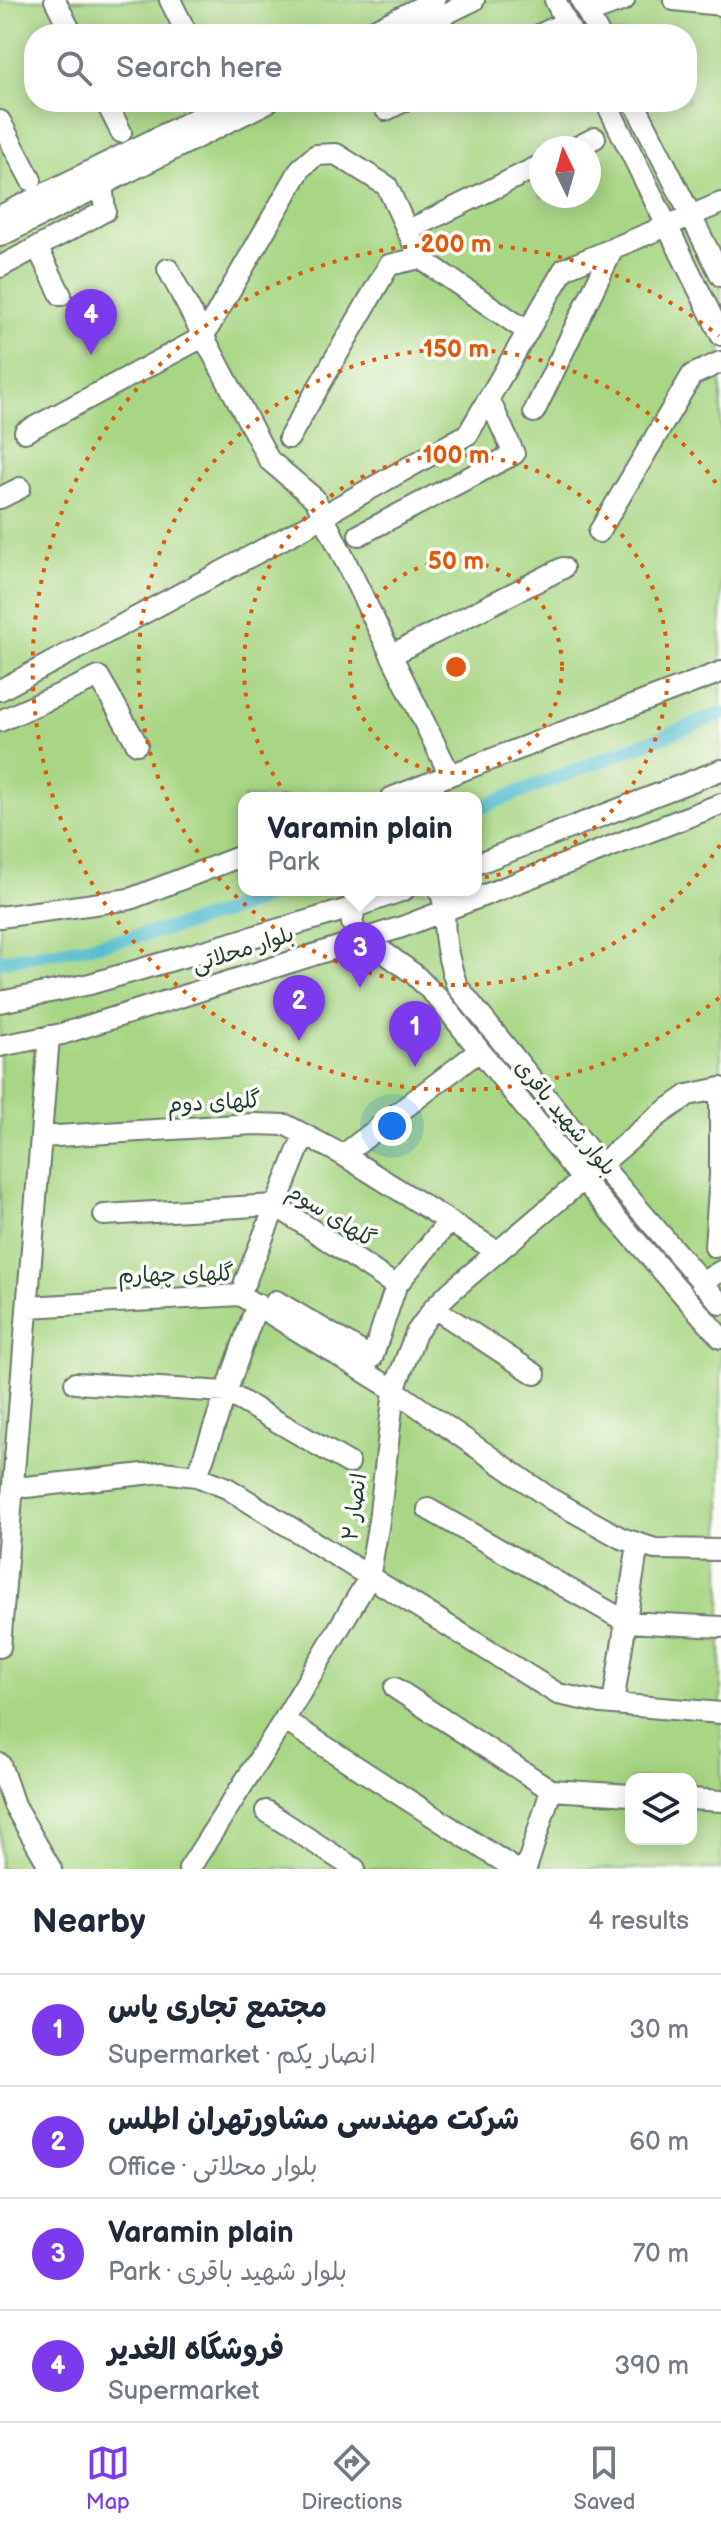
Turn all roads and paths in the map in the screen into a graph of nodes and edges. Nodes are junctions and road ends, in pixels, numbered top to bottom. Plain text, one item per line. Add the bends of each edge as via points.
1 (55, 0) edge
2 (170, 0) edge
3 (435, 0) edge
4 (474, 0) edge
5 (555, 0) edge
6 (624, 0) edge
7 (674, 0) edge
8 (721, 5) edge
9 (584, 6) edge
10 (67, 24) edge
11 (182, 24) edge
12 (386, 24) edge
13 (425, 24) edge
14 (567, 24) edge
15 (594, 24) edge
16 (111, 112) edge
17 (209, 112) edge
18 (248, 112) edge
19 (611, 112) edge
20 (639, 112) edge
21 (0, 121) edge
22 (121, 132) dead end
23 (529, 171) edge
24 (31, 180) dead end
25 (102, 184) junction
26 (721, 203) edge
27 (692, 215) junction
28 (0, 216) edge
29 (667, 225) junction
30 (407, 231) junction
31 (0, 236) edge
32 (37, 247) junction
33 (612, 251) junction
34 (420, 258) junction
35 (0, 267) edge
36 (168, 269) dead end
37 (721, 276) edge
38 (61, 295) dead end
39 (528, 332) junction
40 (721, 335) edge
41 (203, 337) junction
42 (721, 362) edge
43 (489, 399) junction
44 (534, 412) dead end
45 (25, 432) dead end
46 (289, 438) dead end
47 (20, 488) dead end
48 (0, 498) edge
49 (324, 517) junction
50 (599, 532) dead end
51 (359, 535) dead end
52 (563, 568) dead end
53 (391, 655) junction
54 (721, 672) edge
55 (0, 690) edge
56 (0, 721) edge
57 (137, 744) dead end
58 (721, 770) edge
59 (450, 775) junction
60 (406, 792) edge
61 (721, 804) edge
62 (238, 857) edge
63 (482, 862) edge
64 (387, 896) edge
65 (442, 896) edge
66 (355, 907) junction
67 (443, 912) junction
68 (0, 917) edge
69 (364, 937) junction
70 (0, 1002) edge
71 (49, 1036) junction
72 (0, 1046) edge
73 (479, 1051) junction
74 (721, 1088) edge
75 (304, 1135) junction
76 (41, 1137) junction
77 (343, 1155) junction
78 (600, 1164) junction
79 (720, 1175) edge
80 (582, 1179) junction
81 (275, 1205) junction
82 (104, 1215) dead end
83 (449, 1221) junction
84 (718, 1247) edge
85 (498, 1252) junction
86 (686, 1264) junction
87 (721, 1271) edge
88 (245, 1282) junction
89 (701, 1283) junction
90 (396, 1286) junction
91 (88, 1291) dead end
92 (257, 1304) junction
93 (721, 1304) edge
94 (28, 1307) junction
95 (434, 1308) junction
96 (721, 1338) edge
97 (535, 1374) dead end
98 (75, 1383) dead end
99 (394, 1390) junction
100 (226, 1392) junction
101 (349, 1463) dead end
102 (197, 1476) junction
103 (14, 1485) junction
104 (428, 1509) dead end
105 (638, 1544) junction
106 (721, 1550) edge
107 (369, 1578) junction
108 (627, 1622) junction
109 (721, 1627) edge
110 (0, 1647) edge
111 (395, 1688) dead end
112 (613, 1704) junction
113 (721, 1713) edge
114 (284, 1720) junction
115 (0, 1764) edge
116 (551, 1790) junction
117 (625, 1795) edge
118 (697, 1799) edge
119 (721, 1801) edge
120 (266, 1811) dead end
121 (51, 1869) edge
122 (189, 1869) edge
123 (355, 1869) edge
124 (515, 1869) edge
125 (526, 1869) edge

1 - 10 street
2 - 11 street
3 - 12 street
4 - 13 street
5 - 14 street
6 - 9 street
7 - 8 street
9 - 15 street
16 - 22 street
17 - 28 street
18 - 25 street
19 - 29 street
20 - 27 street
21 - 24 street
23 - 30 street
25 - 31 street
25 - 32 street via 105,211
26 - 27 street
27 - 29 street
27 - 37 street
29 - 33 street
29 - 40 street
30 - 34 street
30 - 41 street via 387,186 336,154 316,155 301,168
32 - 35 street
32 - 38 street
33 - 39 street via 564,269
33 - 44 street
34 - 39 street
34 - 46 street via 389,265
36 - 41 street
39 - 43 street
41 - 45 street
41 - 49 street via 269,460 315,499
42 - 50 street via 692,375
43 - 49 street via 468,434
43 - 51 street via 514,454
47 - 48 street
49 - 53 street
49 - 55 street
52 - 53 street
53 - 59 street
54 - 59 street
56 - 57 street via 99,677
58 - 63 street
59 - 60 street
61 - 67 street, بلوار محلاتی
62 - 68 street via 130,899
64 - 66 street, بلوار محلاتی
65 - 67 street, بلوار شهید باقری
66 - 69 street via 352,923
66 - 70 street, بلوار محلاتی via 90,984
67 - 69 street, بلوار محلاتی
67 - 78 street, بلوار شهید باقری via 457,986
69 - 71 street, بلوار محلاتی
69 - 73 street, بلوار شهید باقری via 414,974
71 - 72 street, بلوار محلاتی
71 - 76 street
73 - 77 street
73 - 80 street, بلوار شهید باقری
74 - 78 street, انصار ۲ via 688,1095
74 - 79 street
75 - 76 street, گلهای دوم via 286,1125 254,1124
75 - 77 street, گلهای دوم
75 - 81 street
76 - 94 street
77 - 83 street, گلهای دوم
78 - 80 street, انصار ۲
78 - 86 street, بلوار شهید باقری
79 - 84 street
80 - 85 street, انصار ۲
80 - 96 street, بلوار شهید باقری
81 - 82 street, گلهای سوم
81 - 88 street
81 - 90 street, گلهای سوم
83 - 85 street, گلهای دوم
83 - 90 street
84 - 86 street
85 - 95 street, انصار ۲
86 - 89 street, بلوار شهید باقری
87 - 89 street
88 - 90 street via 372,1358
88 - 91 street
89 - 93 street, بلوار شهید باقری
92 - 94 street, گلهای چهارم via 240,1295 212,1294
92 - 99 street, گلهای چهارم
92 - 100 street
94 - 103 street
95 - 97 street
95 - 99 street, انصار ۲ via 416,1333
98 - 100 street
99 - 105 street, گلهای چهارم via 551,1499
99 - 107 street, انصار ۲
100 - 101 street
100 - 102 street
102 - 103 street via 162,1472
102 - 107 street via 227,1488
103 - 110 street
104 - 108 street
105 - 106 street, گلهای چهارم
105 - 108 street
107 - 112 street via 558,1694
107 - 114 street, انصار ۲
108 - 109 street
108 - 112 street
111 - 116 street
112 - 113 street
114 - 122 street, انصار ۲
114 - 124 street
115 - 121 street via 14,1805
116 - 117 street
116 - 125 street
118 - 119 street
120 - 123 street

